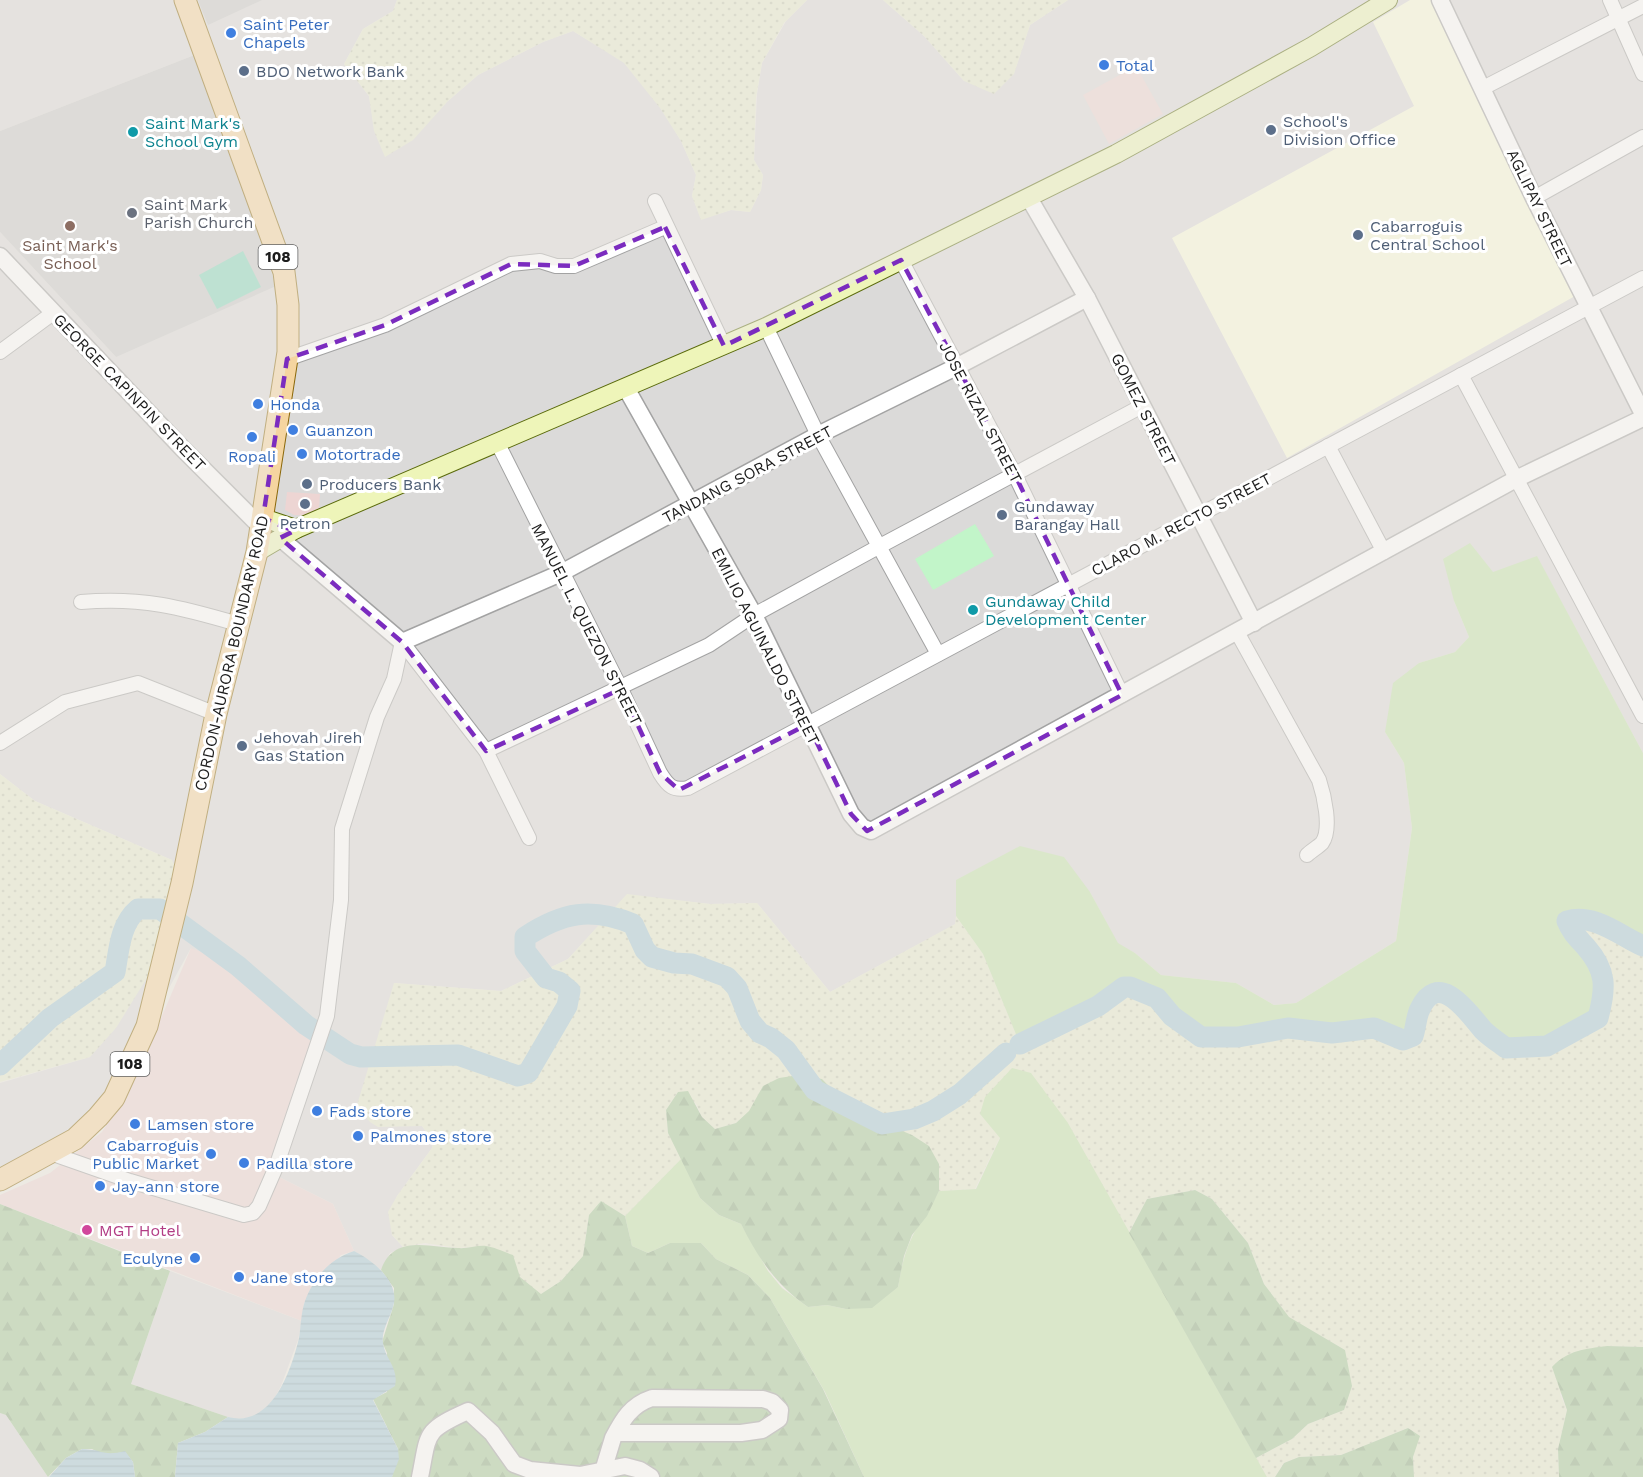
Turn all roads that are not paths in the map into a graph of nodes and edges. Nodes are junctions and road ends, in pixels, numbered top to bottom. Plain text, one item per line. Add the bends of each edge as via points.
1 (185, 0) edge
2 (1388, 0) edge
3 (1440, 0) edge
4 (1610, 0) edge
5 (1643, 6) edge
6 (1618, 19) junction
7 (1643, 74) edge
8 (1483, 88) junction
9 (1643, 137) edge
10 (1029, 198) junction
11 (1534, 198) junction
12 (655, 201) dead end
13 (665, 227) junction
14 (0, 256) edge
15 (901, 260) junction
16 (1643, 279) edge
17 (1087, 298) junction
18 (1588, 306) junction
19 (53, 313) junction
20 (766, 327) junction
21 (724, 346) junction
22 (0, 352) edge
23 (287, 359) junction
24 (956, 367) junction
25 (1461, 375) junction
26 (626, 388) junction
27 (1142, 406) junction
28 (1643, 416) edge
29 (818, 435) junction
30 (497, 442) junction
31 (1328, 446) junction
32 (1015, 476) junction
33 (1516, 479) junction
34 (691, 505) junction
35 (1199, 514) junction
36 (262, 522) junction
37 (296, 529) junction
38 (280, 538) junction
39 (880, 546) junction
40 (257, 552) junction
41 (1384, 552) junction
42 (561, 573) junction
43 (1070, 584) junction
44 (81, 602) dead end
45 (754, 615) junction
46 (1254, 623) junction
47 (238, 624) junction
48 (1237, 632) junction
49 (402, 642) junction
50 (938, 654) junction
51 (621, 688) junction
52 (1122, 695) junction
53 (216, 714) junction
54 (1643, 716) edge
55 (808, 724) junction
56 (0, 743) edge
57 (486, 750) junction
58 (688, 788) joint
59 (529, 838) dead end
60 (1306, 855) dead end
61 (50, 1153) junction
62 (0, 1180) edge
63 (616, 1433) junction
64 (603, 1472) junction
65 (420, 1477) edge
66 (651, 1477) edge

1 - 23 main road, CORDON-AURORA BOUNDARY ROAD / 108 via 284,272
2 - 10 main road via 1253,79
3 - 8 street, AGLIPAY STREET
4 - 6 street
5 - 6 street
6 - 7 street
6 - 8 street
8 - 11 street, AGLIPAY STREET
9 - 11 street
10 - 15 main road
10 - 17 street, GOMEZ STREET
11 - 18 street, AGLIPAY STREET
12 - 13 street
13 - 21 street
13 - 23 street via 574,266 540,261 511,264 385,325
14 - 19 street, GEORGE CAPINPIN STREET
15 - 20 main road
15 - 24 street, JOSE RIZAL STREET
16 - 18 street, CLARO M. RECTO STREET
17 - 24 street, TANDANG SORA STREET
17 - 27 street, GOMEZ STREET
18 - 25 street, CLARO M. RECTO STREET
18 - 28 street, AGLIPAY STREET
19 - 22 street
19 - 36 street, GEORGE CAPINPIN STREET
20 - 21 main road
20 - 29 street
21 - 26 main road
23 - 36 main road, CORDON-AURORA BOUNDARY ROAD / 108
24 - 29 street, TANDANG SORA STREET
24 - 32 street, JOSE RIZAL STREET
25 - 31 street, CLARO M. RECTO STREET
25 - 33 street
26 - 30 main road
26 - 34 street, EMILIO AGUINALDO STREET
27 - 32 street
27 - 35 street, GOMEZ STREET
28 - 33 street
29 - 34 street, TANDANG SORA STREET
29 - 39 street
30 - 37 main road
30 - 42 street, MANUEL L. QUEZON STREET
31 - 35 street, CLARO M. RECTO STREET
31 - 41 street
32 - 39 street
32 - 43 street, JOSE RIZAL STREET
33 - 41 street
33 - 54 street
34 - 42 street, TANDANG SORA STREET
34 - 45 street, EMILIO AGUINALDO STREET
35 - 43 street, CLARO M. RECTO STREET
35 - 46 street, GOMEZ STREET
36 - 37 main road
36 - 40 main road, CORDON-AURORA BOUNDARY ROAD / 108
37 - 38 main road
38 - 40 main road
38 - 49 street
39 - 45 street
39 - 50 street
40 - 47 main road, CORDON-AURORA BOUNDARY ROAD / 108
41 - 46 street
42 - 49 street, TANDANG SORA STREET
42 - 51 street, MANUEL L. QUEZON STREET
43 - 50 street, CLARO M. RECTO STREET
43 - 52 street, JOSE RIZAL STREET
44 - 47 street via 153,602
45 - 51 street via 709,645
45 - 55 street, EMILIO AGUINALDO STREET
46 - 48 street
47 - 53 main road, CORDON-AURORA BOUNDARY ROAD / 108
48 - 52 street
48 - 60 street via 1305,752 1323,792 1324,839
49 - 57 street
49 - 61 street via 394,679 377,717 342,829 340,900 327,1016 259,1206 250,1215 130,1181
50 - 55 street, CLARO M. RECTO STREET
51 - 57 street
51 - 58 street, MANUEL L. QUEZON STREET via 665,781 674,789
52 - 55 street, EMILIO AGUINALDO STREET via 876,830 867,831 851,814
53 - 56 street via 138,683 65,702
53 - 61 main road, CORDON-AURORA BOUNDARY ROAD / 108 via 182,883 147,1026 114,1098 75,1139
55 - 58 street, CLARO M. RECTO STREET
57 - 59 street
61 - 62 main road, CORDON-AURORA BOUNDARY ROAD / 108
63 - 63 street via 741,1433 762,1430 779,1419 780,1410 763,1399 652,1398 631,1408
63 - 64 street
64 - 65 street via 554,1474 514,1464 486,1427 468,1411 433,1429 423,1450
64 - 66 street via 625,1466

